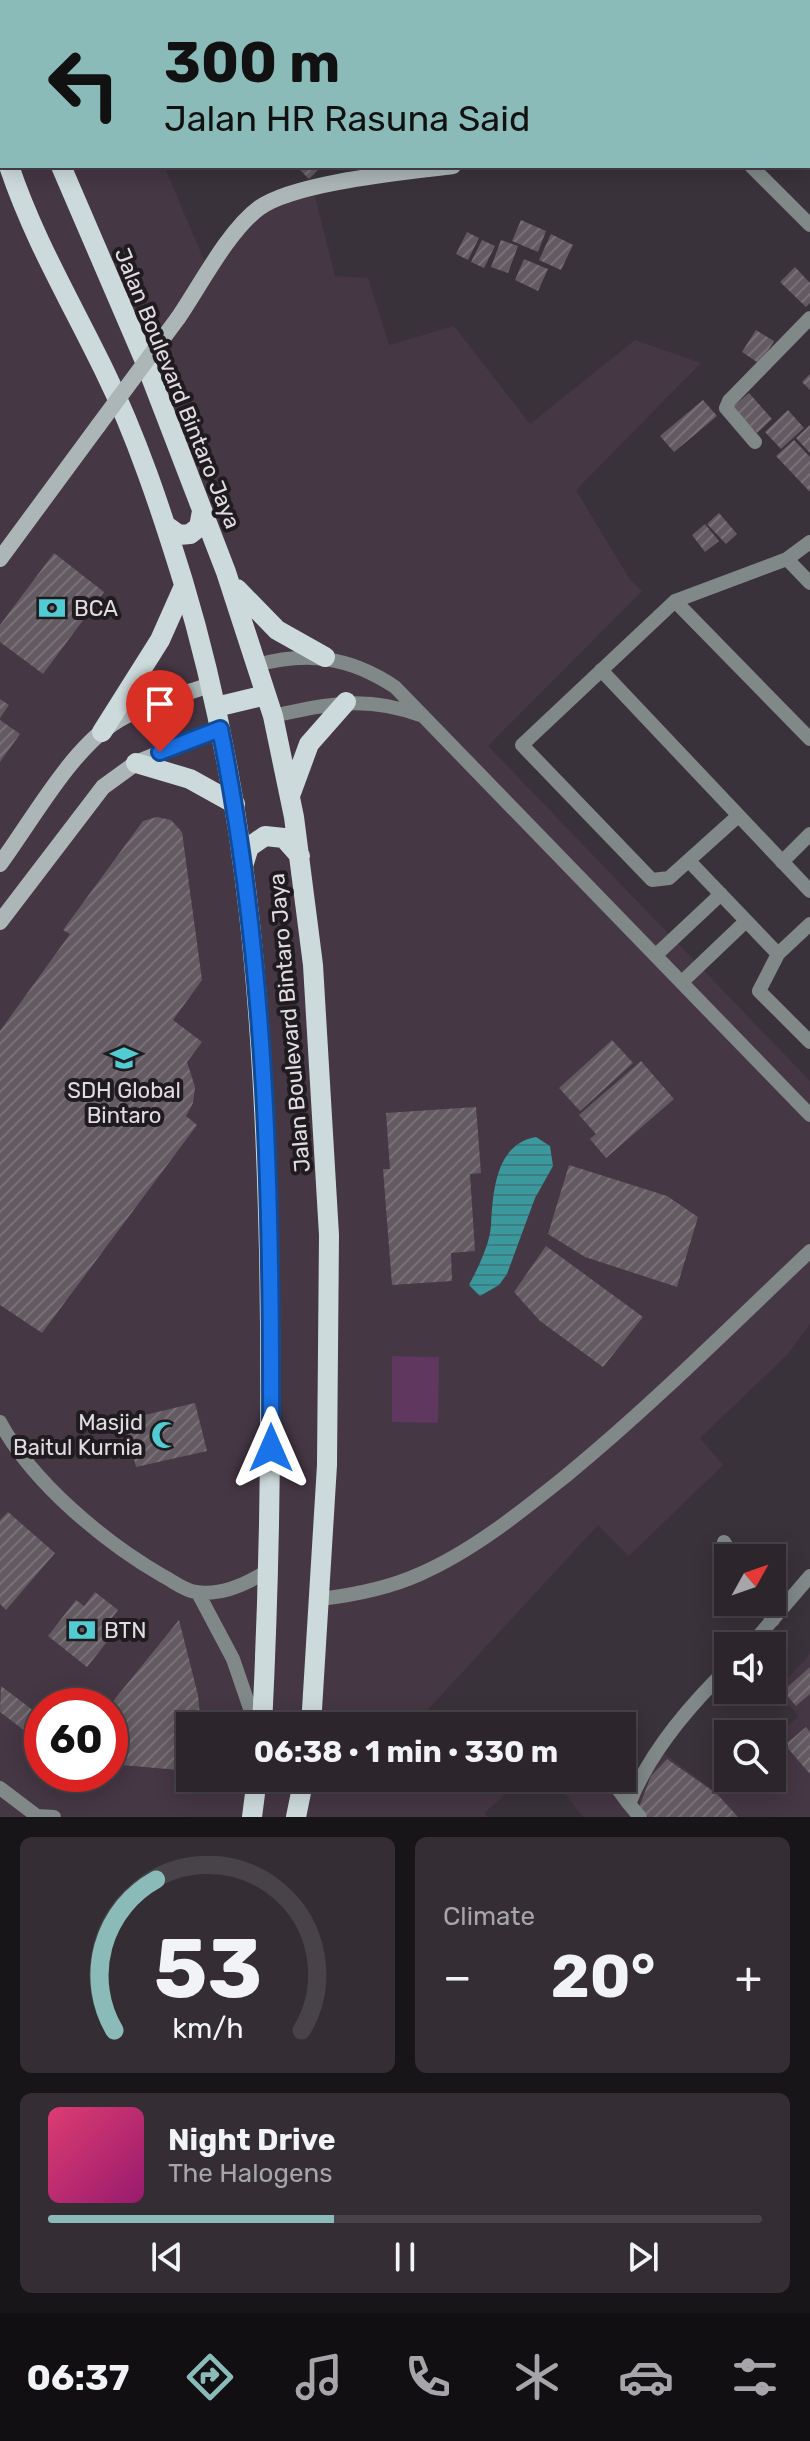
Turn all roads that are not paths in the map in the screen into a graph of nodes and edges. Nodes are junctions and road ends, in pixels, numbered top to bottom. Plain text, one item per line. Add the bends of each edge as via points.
1 (10, 168) edge
2 (62, 168) edge
3 (441, 168) edge
4 (753, 168) edge
5 (810, 225) edge
6 (810, 318) edge
7 (755, 442) dead end
8 (202, 511) junction
9 (165, 525) junction
10 (810, 542) edge
11 (0, 559) edge
12 (787, 559) junction
13 (226, 572) junction
14 (810, 583) edge
15 (184, 586) junction
16 (675, 601) junction
17 (325, 657) junction
18 (257, 665) junction
19 (601, 670) junction
20 (210, 685) junction
21 (266, 695) junction
22 (346, 702) junction
23 (216, 707) junction
24 (273, 716) junction
25 (424, 717) junction
26 (220, 729) junction
27 (102, 732) junction
28 (810, 739) edge
29 (136, 763) junction
30 (290, 795) junction
31 (235, 804) junction
32 (738, 816) junction
33 (810, 834) edge
34 (300, 859) junction
35 (689, 861) junction
36 (782, 862) junction
37 (0, 864) edge
38 (243, 866) junction
39 (810, 891) edge
40 (721, 894) junction
41 (746, 921) junction
42 (0, 922) edge
43 (810, 924) edge
44 (778, 954) junction
45 (656, 955) junction
46 (682, 982) junction
47 (810, 1042) edge
48 (810, 1115) edge
49 (810, 1251) edge
50 (0, 1422) edge
51 (270, 1569) junction
52 (810, 1576) edge
53 (198, 1593) junction
54 (320, 1599) junction
55 (771, 1616) edge
56 (773, 1620) junction
57 (762, 1632) edge
58 (714, 1683) edge
59 (251, 1712) edge
60 (263, 1712) edge
61 (312, 1712) edge
62 (0, 1788) edge
63 (255, 1792) edge
64 (265, 1792) edge
65 (302, 1792) edge
66 (307, 1792) edge
67 (620, 1792) edge
68 (629, 1804) junction
69 (54, 1817) edge
70 (252, 1817) edge
71 (268, 1817) edge
72 (296, 1817) edge
73 (308, 1817) edge
74 (640, 1817) edge

1 - 9 main road, Jalan Boulevard Bintaro Jaya via 26,219 115,394
2 - 8 main road, Jalan Boulevard Bintaro Jaya
3 - 11 main road, bridge via 308,190 259,208
4 - 5 street
6 - 7 street via 726,408
8 - 9 main road via 199,527 190,534 179,535
8 - 13 main road, Jalan Boulevard Bintaro Jaya
9 - 15 main road, Jalan Boulevard Bintaro Jaya
10 - 12 street
12 - 14 street
12 - 16 street
13 - 17 main road via 269,624
13 - 18 main road, Jalan Boulevard Bintaro Jaya
15 - 20 main road, Jalan Boulevard Bintaro Jaya
15 - 27 main road via 160,640
16 - 19 street
16 - 28 street
17 - 18 street via 297,656
17 - 25 street via 382,679
18 - 21 main road, Jalan Boulevard Bintaro Jaya
19 - 32 street
19 - 35 street via 522,745 652,880 669,878
20 - 23 main road, Jalan Boulevard Bintaro Jaya
20 - 27 main road via 132,714
21 - 23 main road
21 - 24 main road, Jalan Boulevard Bintaro Jaya
22 - 24 street
22 - 25 street via 384,704
22 - 30 main road via 309,744
23 - 26 main road, Jalan Boulevard Bintaro Jaya
24 - 30 main road, Jalan Boulevard Bintaro Jaya
25 - 45 street
26 - 29 main road
26 - 31 main road, Jalan Boulevard Bintaro Jaya
27 - 37 main road
29 - 31 main road via 190,779
29 - 42 main road via 93,797
30 - 34 main road, Jalan Boulevard Bintaro Jaya
31 - 38 main road, Jalan Boulevard Bintaro Jaya
32 - 35 street
32 - 36 street
33 - 36 street
34 - 38 main road via 284,838 265,836 249,847
34 - 54 main road, Jalan Boulevard Bintaro Jaya via 313,965 329,1235 331,1359
35 - 40 street
36 - 39 street
38 - 51 main road, Jalan Boulevard Bintaro Jaya via 265,1082
40 - 41 street
40 - 45 street
41 - 44 street
41 - 46 street
43 - 44 street
44 - 47 street via 759,991
45 - 46 street
46 - 48 street
49 - 54 street via 631,1421 531,1504 420,1575 355,1595
50 - 53 street via 27,1461 88,1522 128,1556
51 - 53 street via 244,1585
51 - 60 main road, Jalan Boulevard Bintaro Jaya
52 - 56 street
53 - 59 street via 233,1659
54 - 61 main road, Jalan Boulevard Bintaro Jaya
55 - 56 street
56 - 57 street
58 - 68 street via 644,1773
62 - 69 street via 37,1816
63 - 70 main road
64 - 71 main road
65 - 72 main road
66 - 73 main road
67 - 68 street
68 - 74 street

